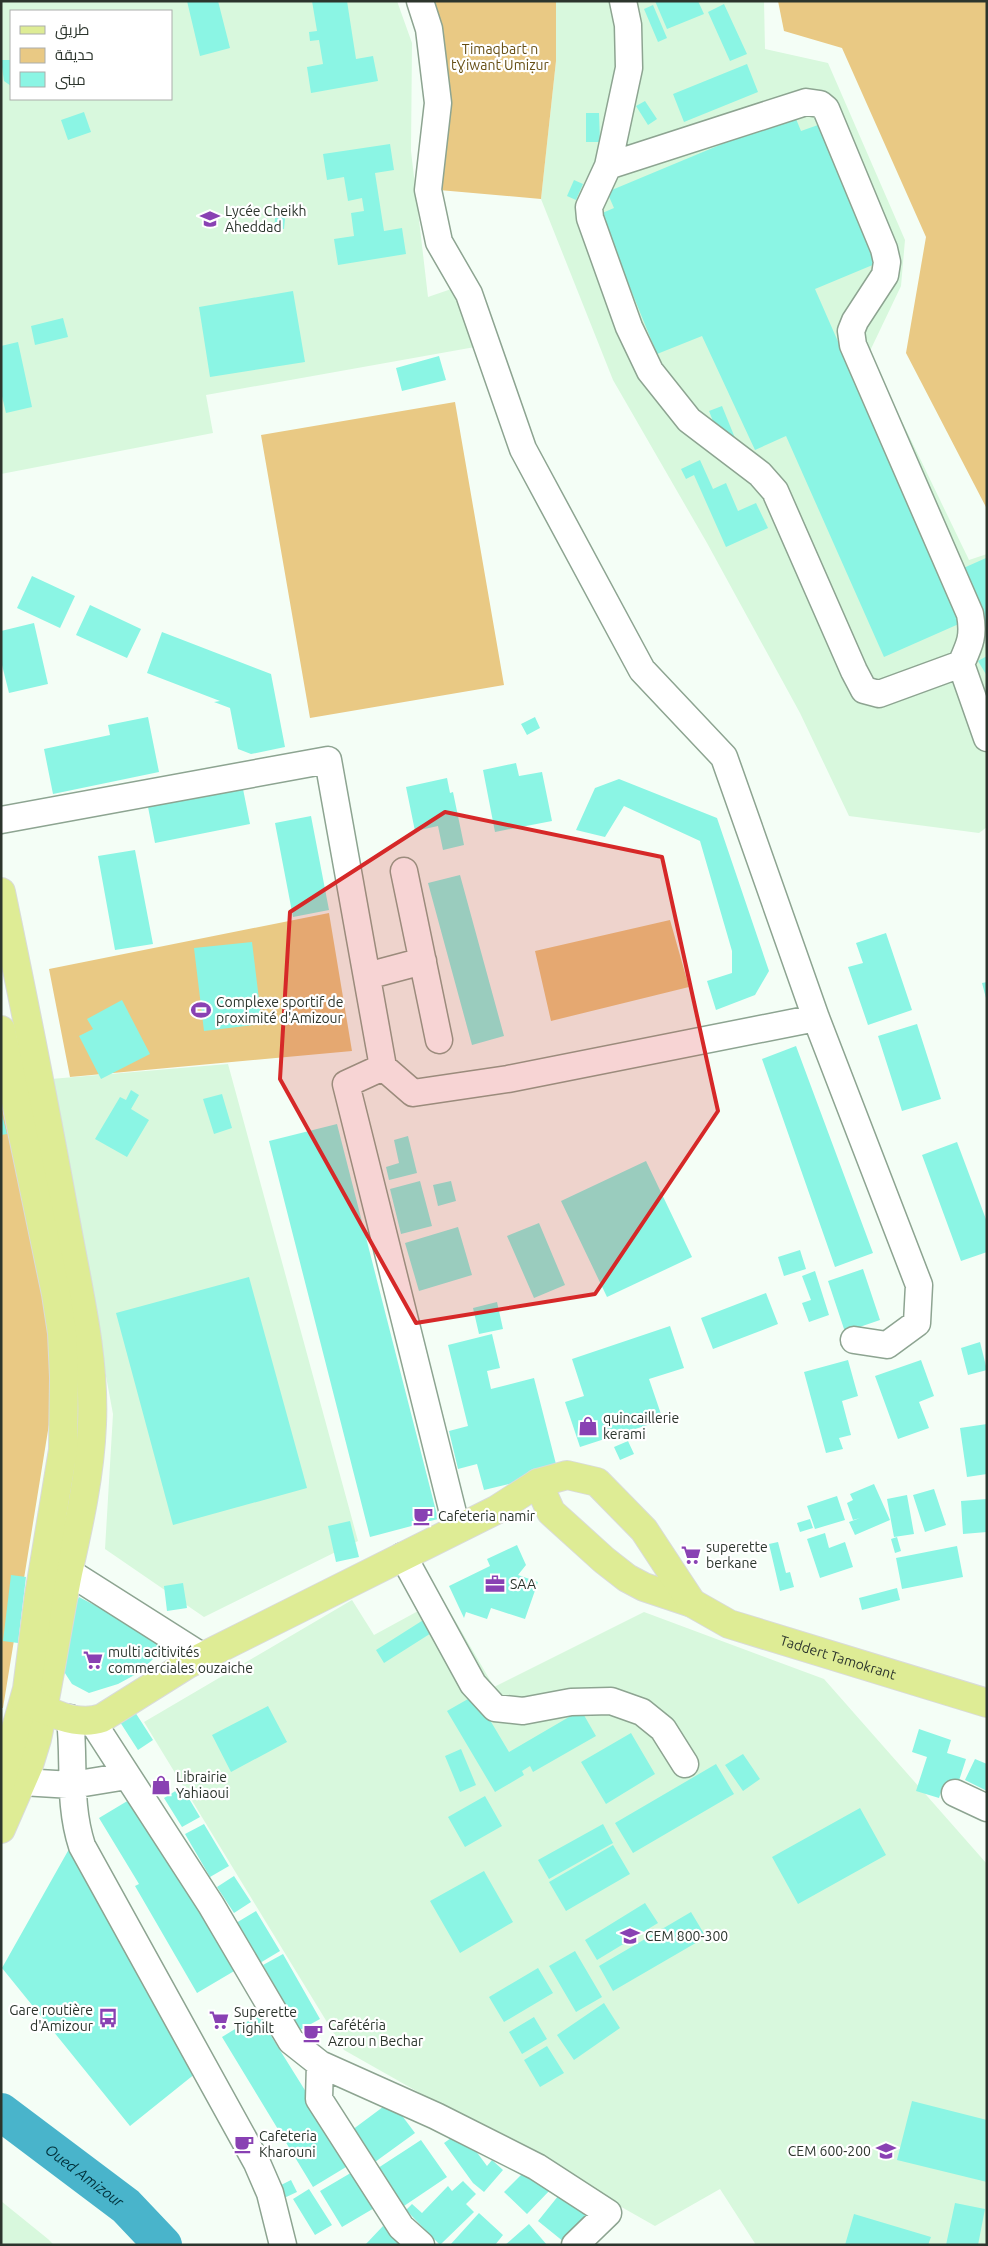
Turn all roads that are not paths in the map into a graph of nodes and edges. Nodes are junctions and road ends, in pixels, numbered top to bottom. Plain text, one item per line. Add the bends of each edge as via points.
1 (420, 1) edge
2 (623, 1) edge
3 (608, 166) junction
4 (961, 664) junction
5 (987, 738) edge
6 (1, 820) edge
7 (404, 871) dead end
8 (1, 892) edge
9 (423, 961) junction
10 (367, 976) junction
11 (816, 1018) junction
12 (1, 1030) edge
13 (439, 1040) dead end
14 (383, 1067) junction
15 (8, 1077) edge
16 (41, 1087) junction
17 (854, 1340) dead end
18 (538, 1483) junction
19 (457, 1529) junction
20 (403, 1556) junction
21 (69, 1572) junction
22 (692, 1603) junction
23 (203, 1657) junction
24 (987, 1703) edge
25 (34, 1704) junction
26 (81, 1720) junction
27 (685, 1764) dead end
28 (128, 1776) junction
29 (12, 1781) edge
30 (72, 1785) junction
31 (955, 1793) dead end
32 (987, 1808) edge
33 (1, 1830) edge
34 (320, 2064) junction
35 (283, 2245) edge
36 (421, 2245) edge
37 (575, 2245) edge

1 - 11 street via 429,28 438,103 428,190 439,242 469,294 523,449 642,670 724,757
2 - 3 street via 628,25 628,68
3 - 4 street via 589,207 590,218 629,327 650,371 689,420 760,474 775,491 864,690 880,694
3 - 4 street via 806,102 820,104 826,109 887,262 885,275 851,330 853,345 970,614 972,640
4 - 5 street
6 - 10 street via 328,760
7 - 9 street
8 - 16 main road
9 - 10 street
9 - 13 street
10 - 14 street
11 - 14 street via 508,1078 413,1093
11 - 17 street via 919,1285 917,1323 887,1345
12 - 15 main road
14 - 19 street via 346,1084
15 - 16 main road
15 - 25 main road via 56,1294 64,1377 63,1450
16 - 21 main road via 85,1326 92,1384 88,1469
18 - 19 main road via 496,1510
18 - 22 main road via 551,1512 627,1578 644,1588
18 - 22 main road via 568,1475 598,1482 644,1530
19 - 20 main road
20 - 23 main road
20 - 27 street via 473,1684 495,1708 523,1711 571,1702 611,1701 642,1712 663,1729
21 - 23 street
21 - 25 main road
22 - 24 main road, Taddert Tamokrant via 729,1624
23 - 26 main road via 110,1714
25 - 26 main road
25 - 29 main road
26 - 28 street
26 - 30 street
28 - 30 street
28 - 34 street via 211,1905 291,2041
29 - 30 street
29 - 33 main road
30 - 35 street via 75,1823 82,1846 257,2163 270,2193
31 - 32 street
34 - 36 street via 319,2099 401,2227
34 - 37 street via 436,2116 537,2167 608,2213

